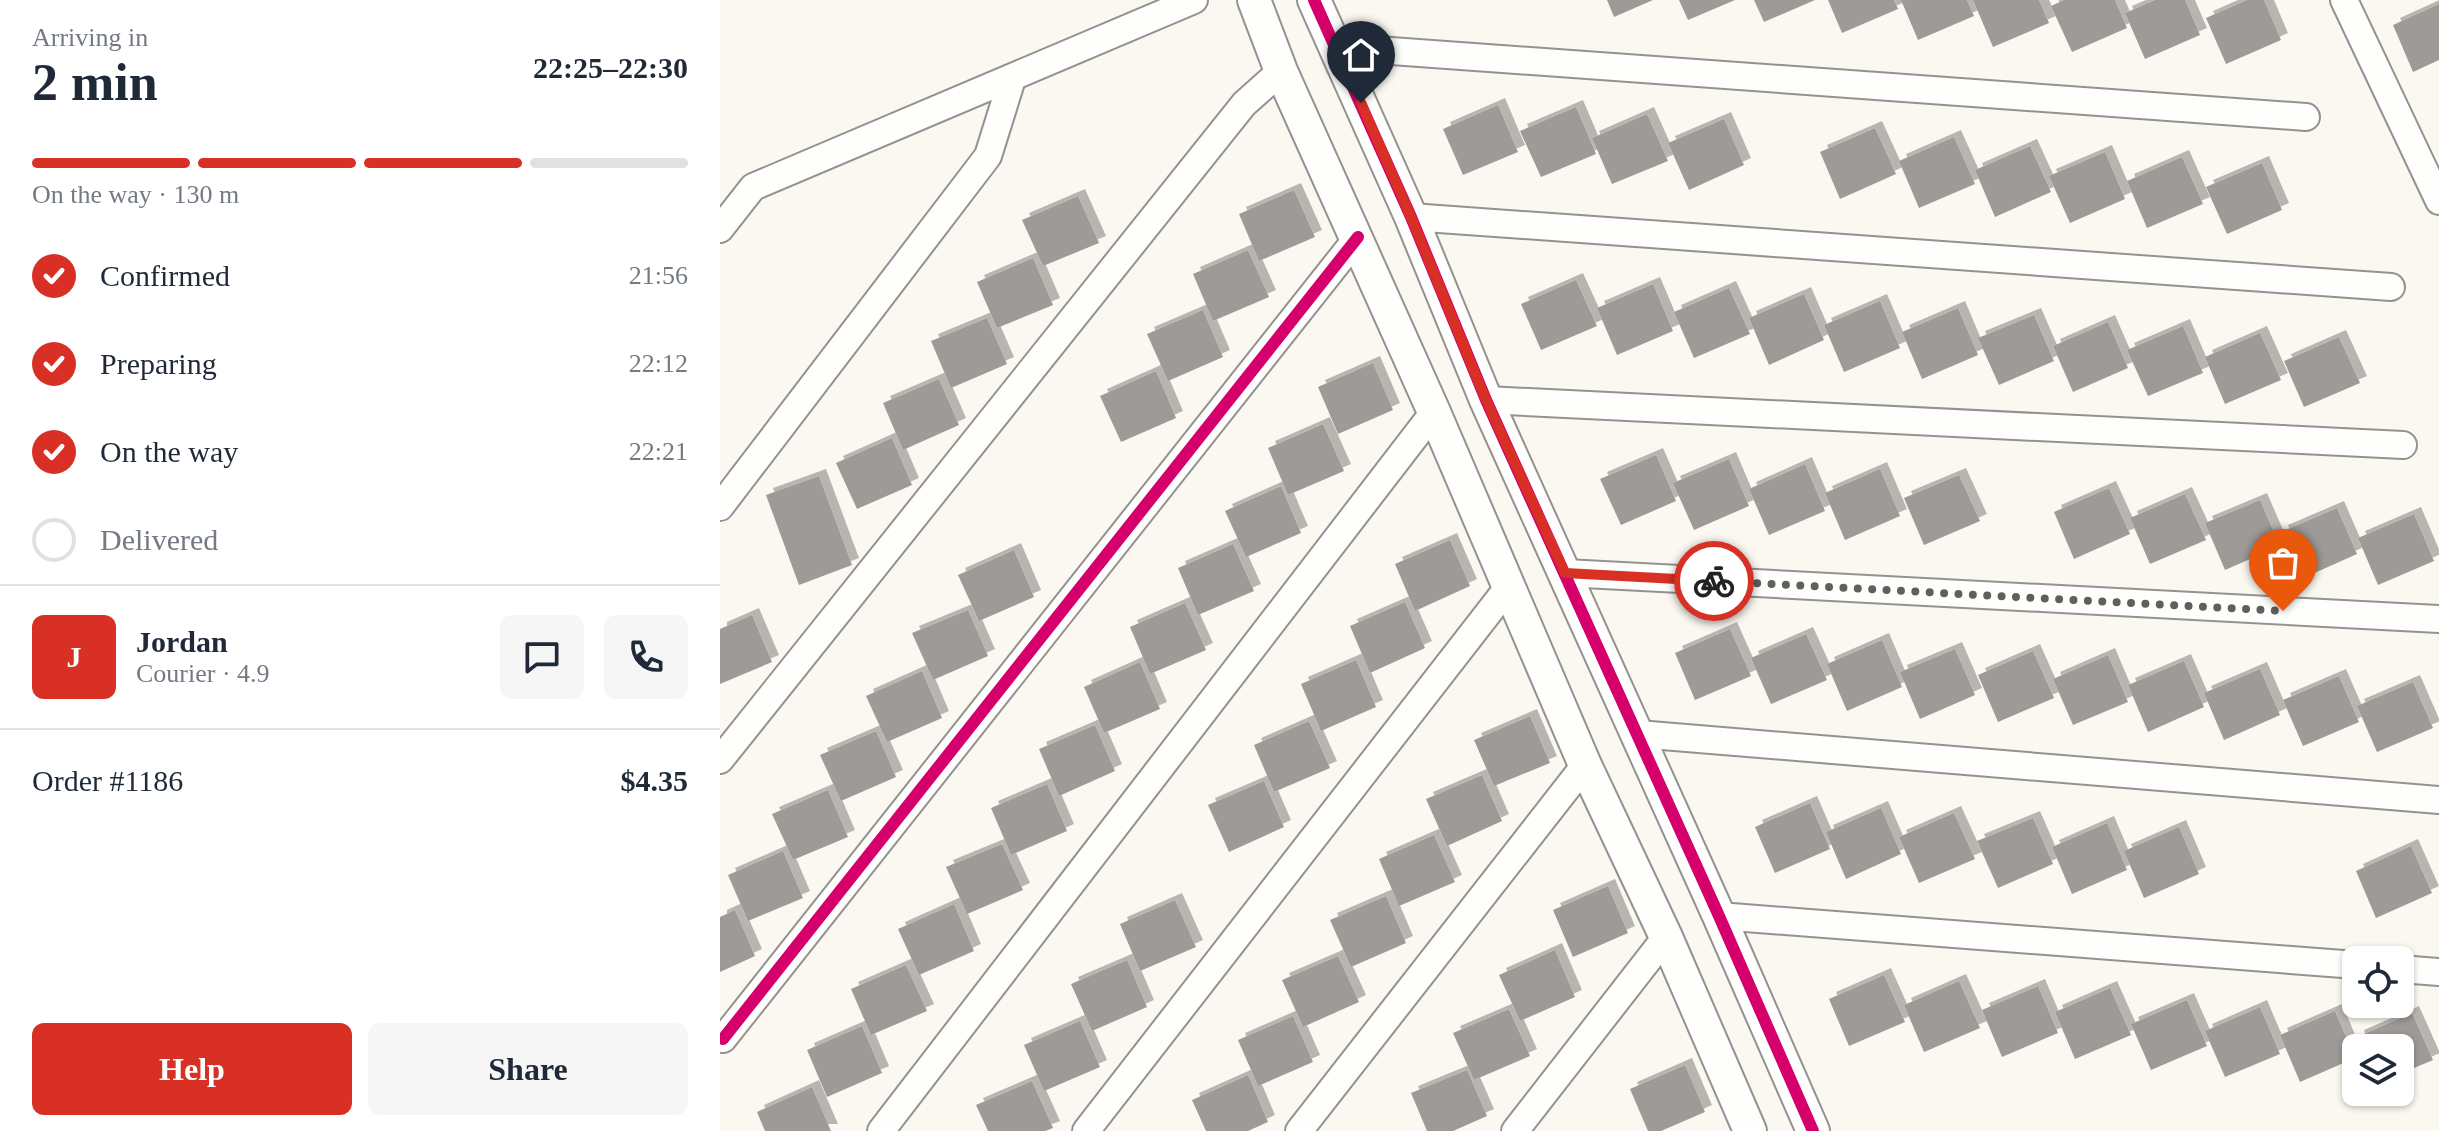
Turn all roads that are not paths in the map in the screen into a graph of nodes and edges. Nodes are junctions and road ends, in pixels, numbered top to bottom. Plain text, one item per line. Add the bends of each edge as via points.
1 (1194, 0) edge
2 (1254, 0) edge
3 (1314, 0) edge
4 (2344, 0) edge
5 (1336, 47) junction
6 (1281, 71) junction
7 (1012, 79) junction
8 (2306, 117) dead end
9 (2439, 201) edge
10 (1411, 217) junction
11 (720, 229) edge
12 (1358, 237) junction
13 (2391, 287) dead end
14 (1486, 400) junction
15 (1434, 412) junction
16 (2403, 445) dead end
17 (720, 507) edge
18 (1565, 573) junction
19 (1510, 585) junction
20 (2439, 619) edge
21 (1638, 734) junction
22 (720, 760) edge
23 (1585, 765) junction
24 (2439, 800) edge
25 (1719, 916) junction
26 (1666, 937) junction
27 (2342, 964) edge
28 (2414, 970) edge
29 (2439, 972) edge
30 (723, 1039) dead end
31 (1741, 1125) edge
32 (881, 1131) edge
33 (1086, 1131) edge
34 (1299, 1131) edge
35 (1515, 1131) edge
36 (1813, 1131) edge

1 - 7 street
2 - 6 street
3 - 5 street
4 - 9 street
5 - 8 street
5 - 10 street
6 - 12 street
6 - 22 street via 1244,104
7 - 11 street via 753,187
7 - 17 street via 988,156
10 - 13 street
10 - 14 street
12 - 15 street
12 - 30 street
14 - 16 street
14 - 18 street
15 - 19 street
15 - 32 street
18 - 20 street
18 - 21 street
19 - 23 street
19 - 33 street
21 - 24 street
21 - 25 street
23 - 26 street
23 - 34 street
25 - 27 street
25 - 36 street
26 - 31 street
26 - 35 street
28 - 29 street

